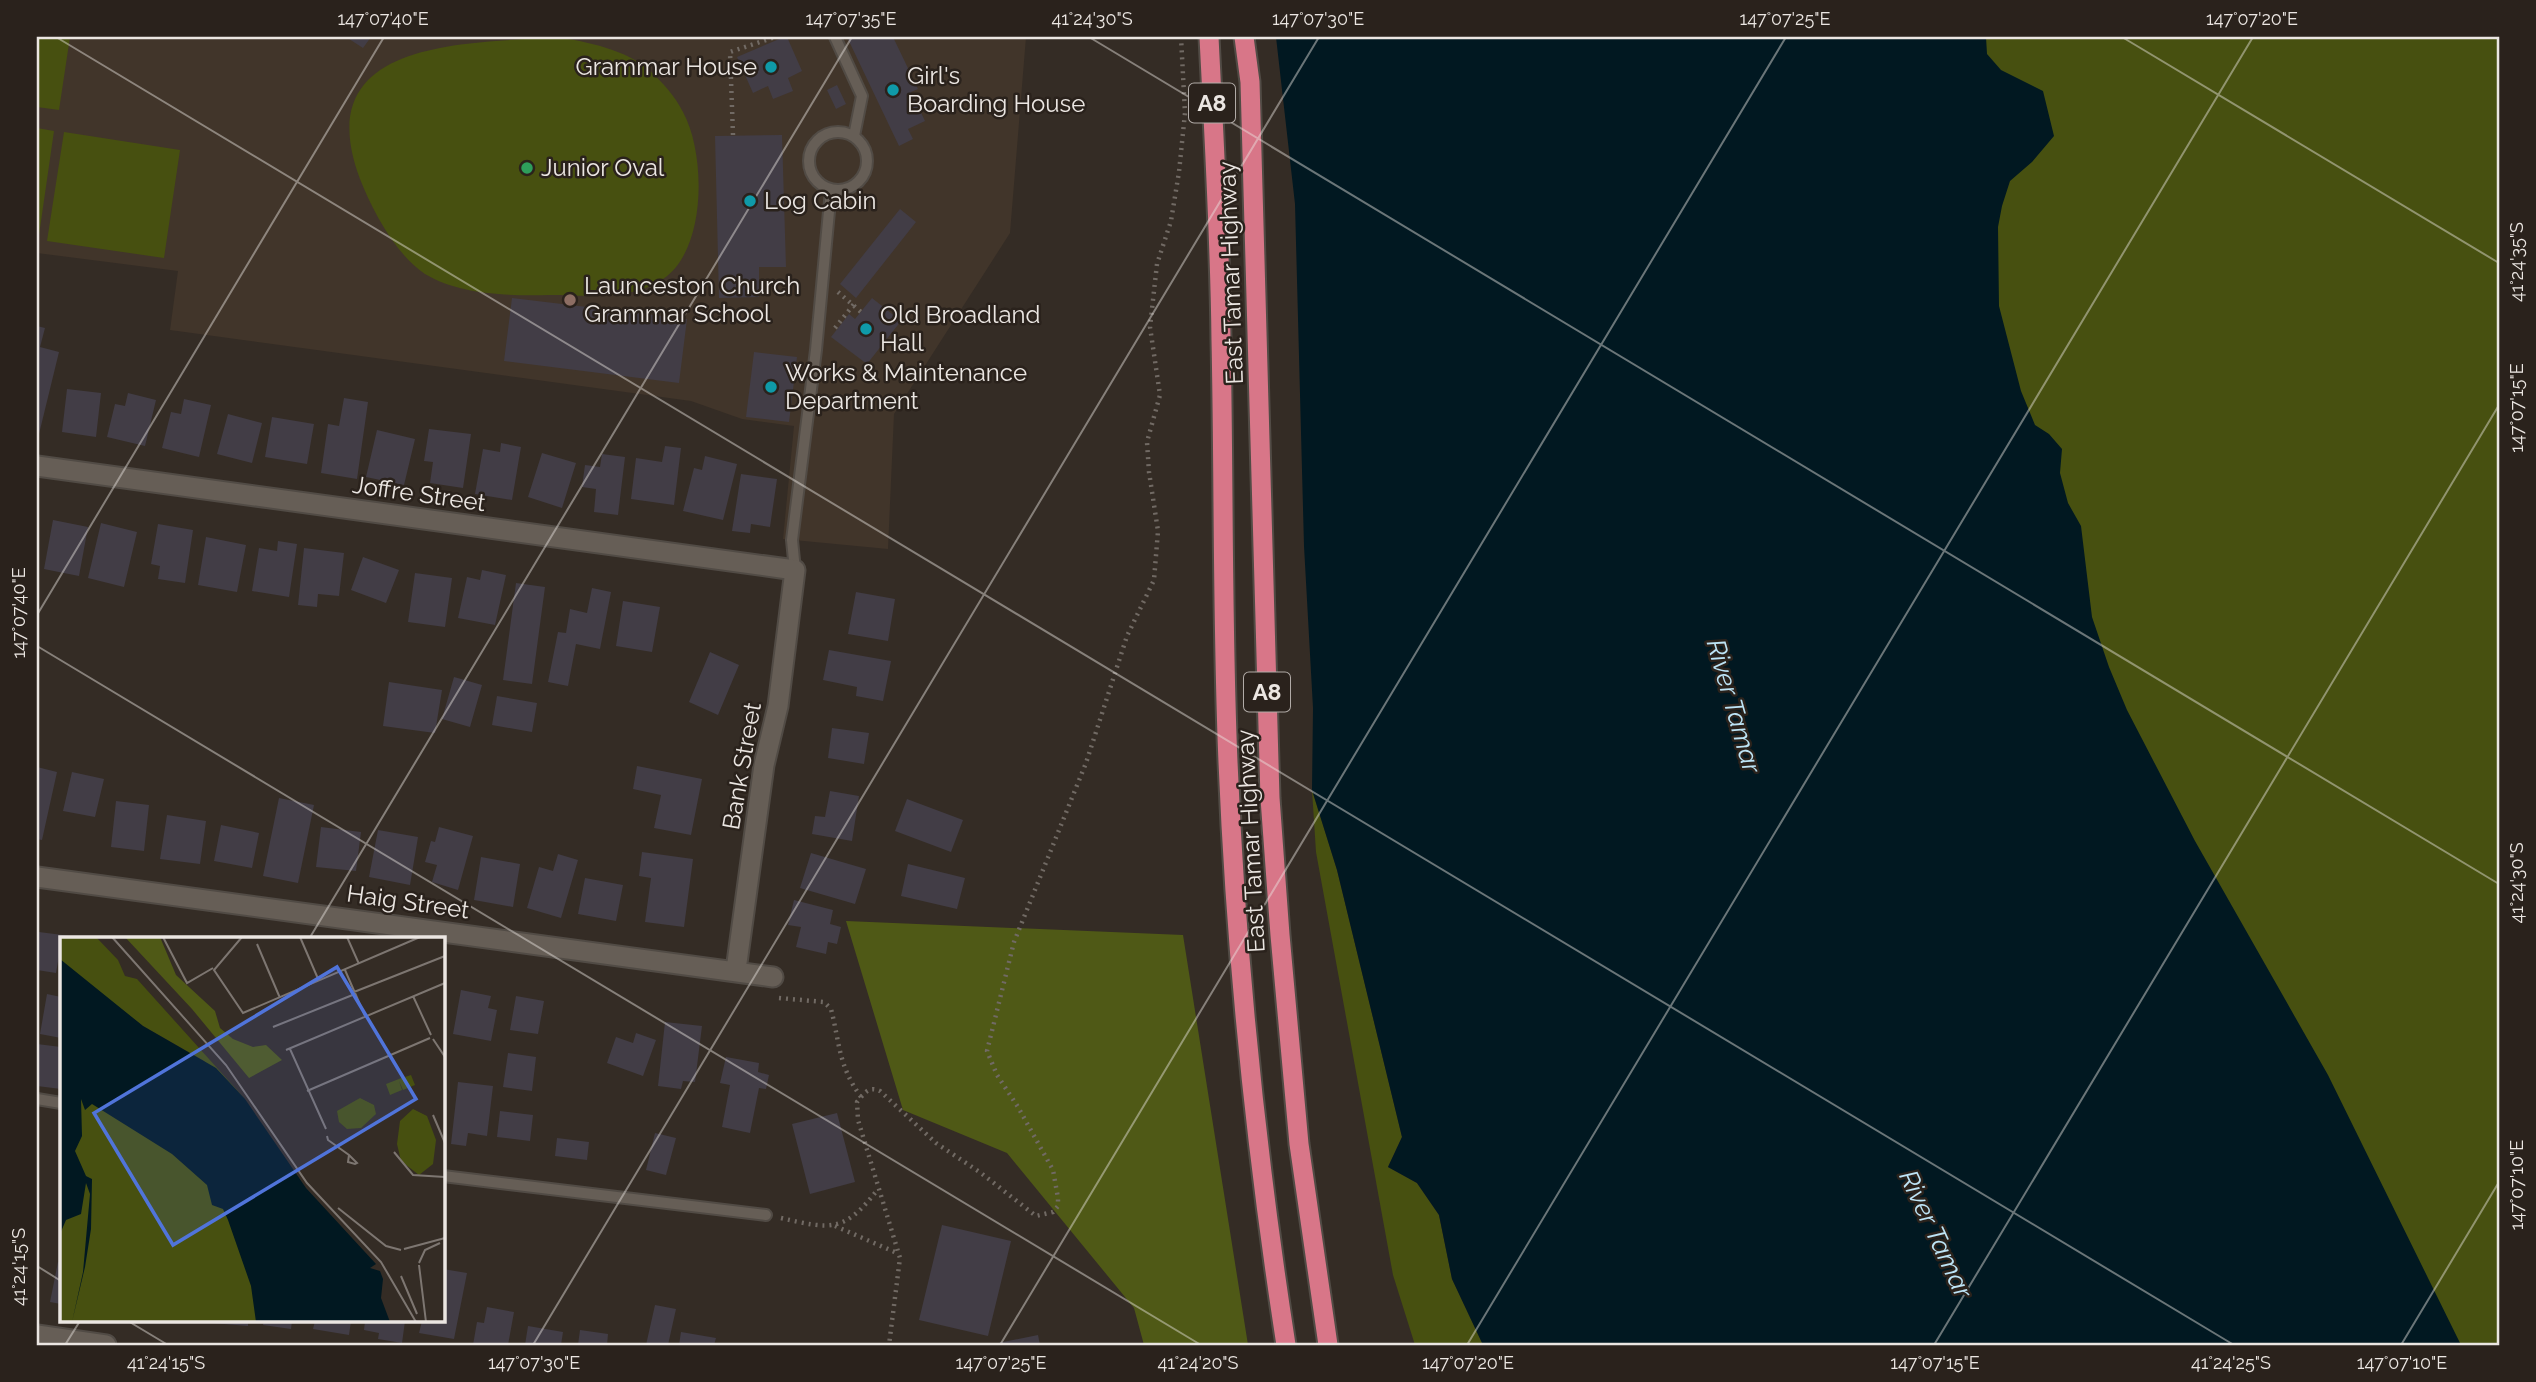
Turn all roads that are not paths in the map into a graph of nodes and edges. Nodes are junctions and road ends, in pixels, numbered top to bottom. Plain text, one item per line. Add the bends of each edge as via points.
1 (835, 37) edge
2 (1209, 37) edge
3 (1244, 37) edge
4 (854, 136) junction
5 (831, 190) junction
6 (37, 467) edge
7 (795, 570) junction
8 (37, 877) edge
9 (736, 971) junction
10 (772, 987) road end
11 (37, 1099) edge
12 (60, 1103) edge
13 (444, 1177) edge
14 (766, 1215) road end
15 (37, 1335) edge
16 (106, 1345) edge
17 (1286, 1345) edge
18 (1328, 1345) edge

1 - 4 lane via 862,96
2 - 17 highway, East Tamar Highway / A8 via 1221,341 1223,629 1237,937
3 - 18 highway, East Tamar Highway / A8 via 1250,82 1270,798 1299,1144
4 - 5 lane via 868,159 863,177 849,188
4 - 5 lane via 837,131 827,134 809,153 815,180
5 - 7 lane via 792,540
6 - 7 street, Joffre Street
7 - 9 street, Bank Street
8 - 9 street, Haig Street
9 - 10 street, Haig Street
11 - 12 lane
13 - 14 lane
15 - 16 street

